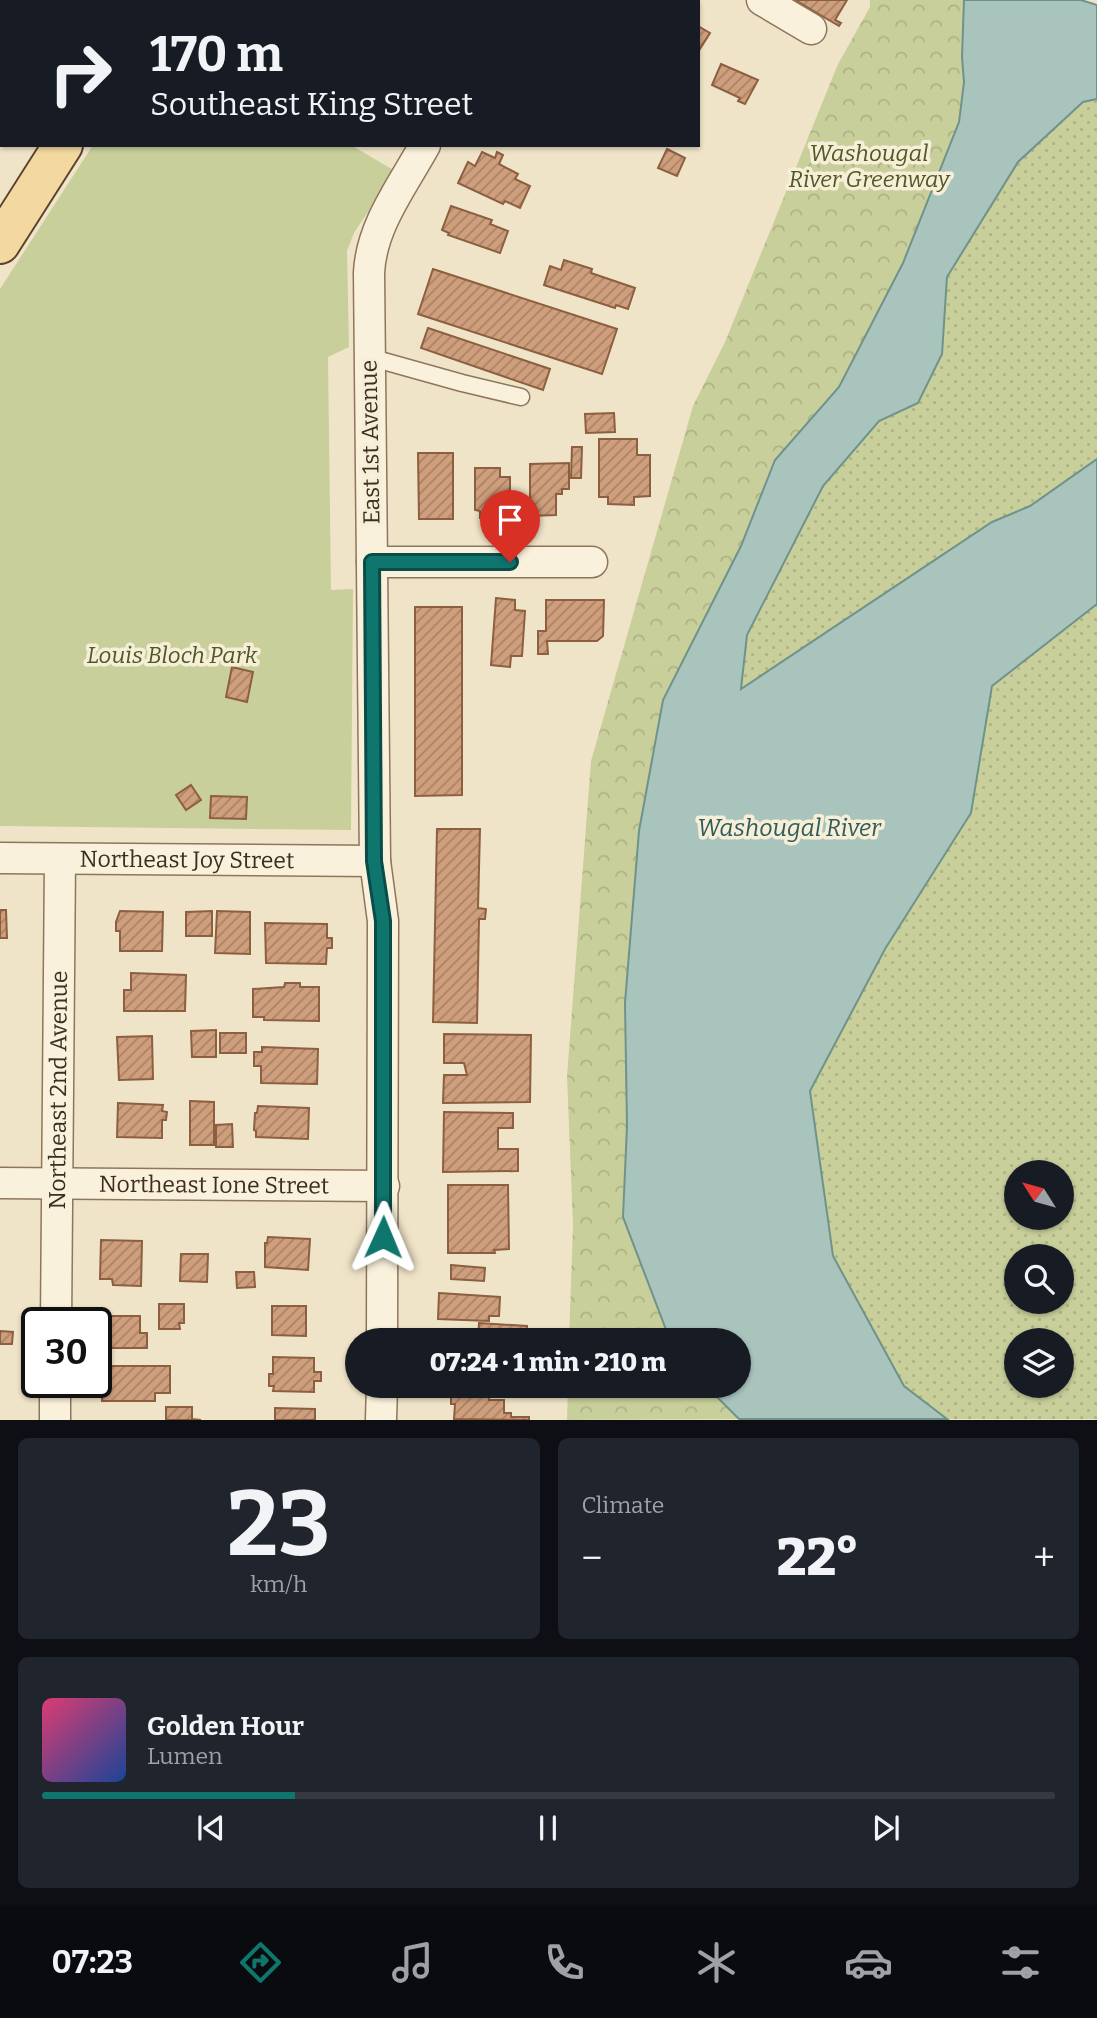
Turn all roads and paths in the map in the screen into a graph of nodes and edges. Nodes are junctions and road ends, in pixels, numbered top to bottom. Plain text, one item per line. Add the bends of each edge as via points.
1 (762, 0) edge
2 (811, 29) dead end
3 (62, 147) edge
4 (424, 147) edge
5 (6, 222) edge
6 (369, 357) junction
7 (522, 397) dead end
8 (372, 562) junction
9 (592, 562) dead end
10 (0, 858) edge
11 (60, 859) junction
12 (374, 861) junction
13 (0, 1183) edge
14 (57, 1184) junction
15 (384, 1186) junction
16 (56, 1307) edge
17 (382, 1328) edge
18 (55, 1398) edge
19 (382, 1398) edge
20 (55, 1419) edge
21 (382, 1419) edge

1 - 2 street
3 - 5 main road
4 - 6 street, East 1st Avenue via 369,253
6 - 7 lane
6 - 8 street, East 1st Avenue
8 - 9 street
8 - 12 street, East 1st Avenue
10 - 11 street, Northeast Joy Street
11 - 12 street, Northeast Joy Street
11 - 14 street, Northeast 2nd Avenue
12 - 15 street, East 1st Avenue via 383,921
13 - 14 street, Northeast Ione Street
14 - 15 street, Northeast Ione Street
14 - 16 street, Northeast 2nd Avenue
15 - 17 street, East 1st Avenue
18 - 20 street
19 - 21 street

